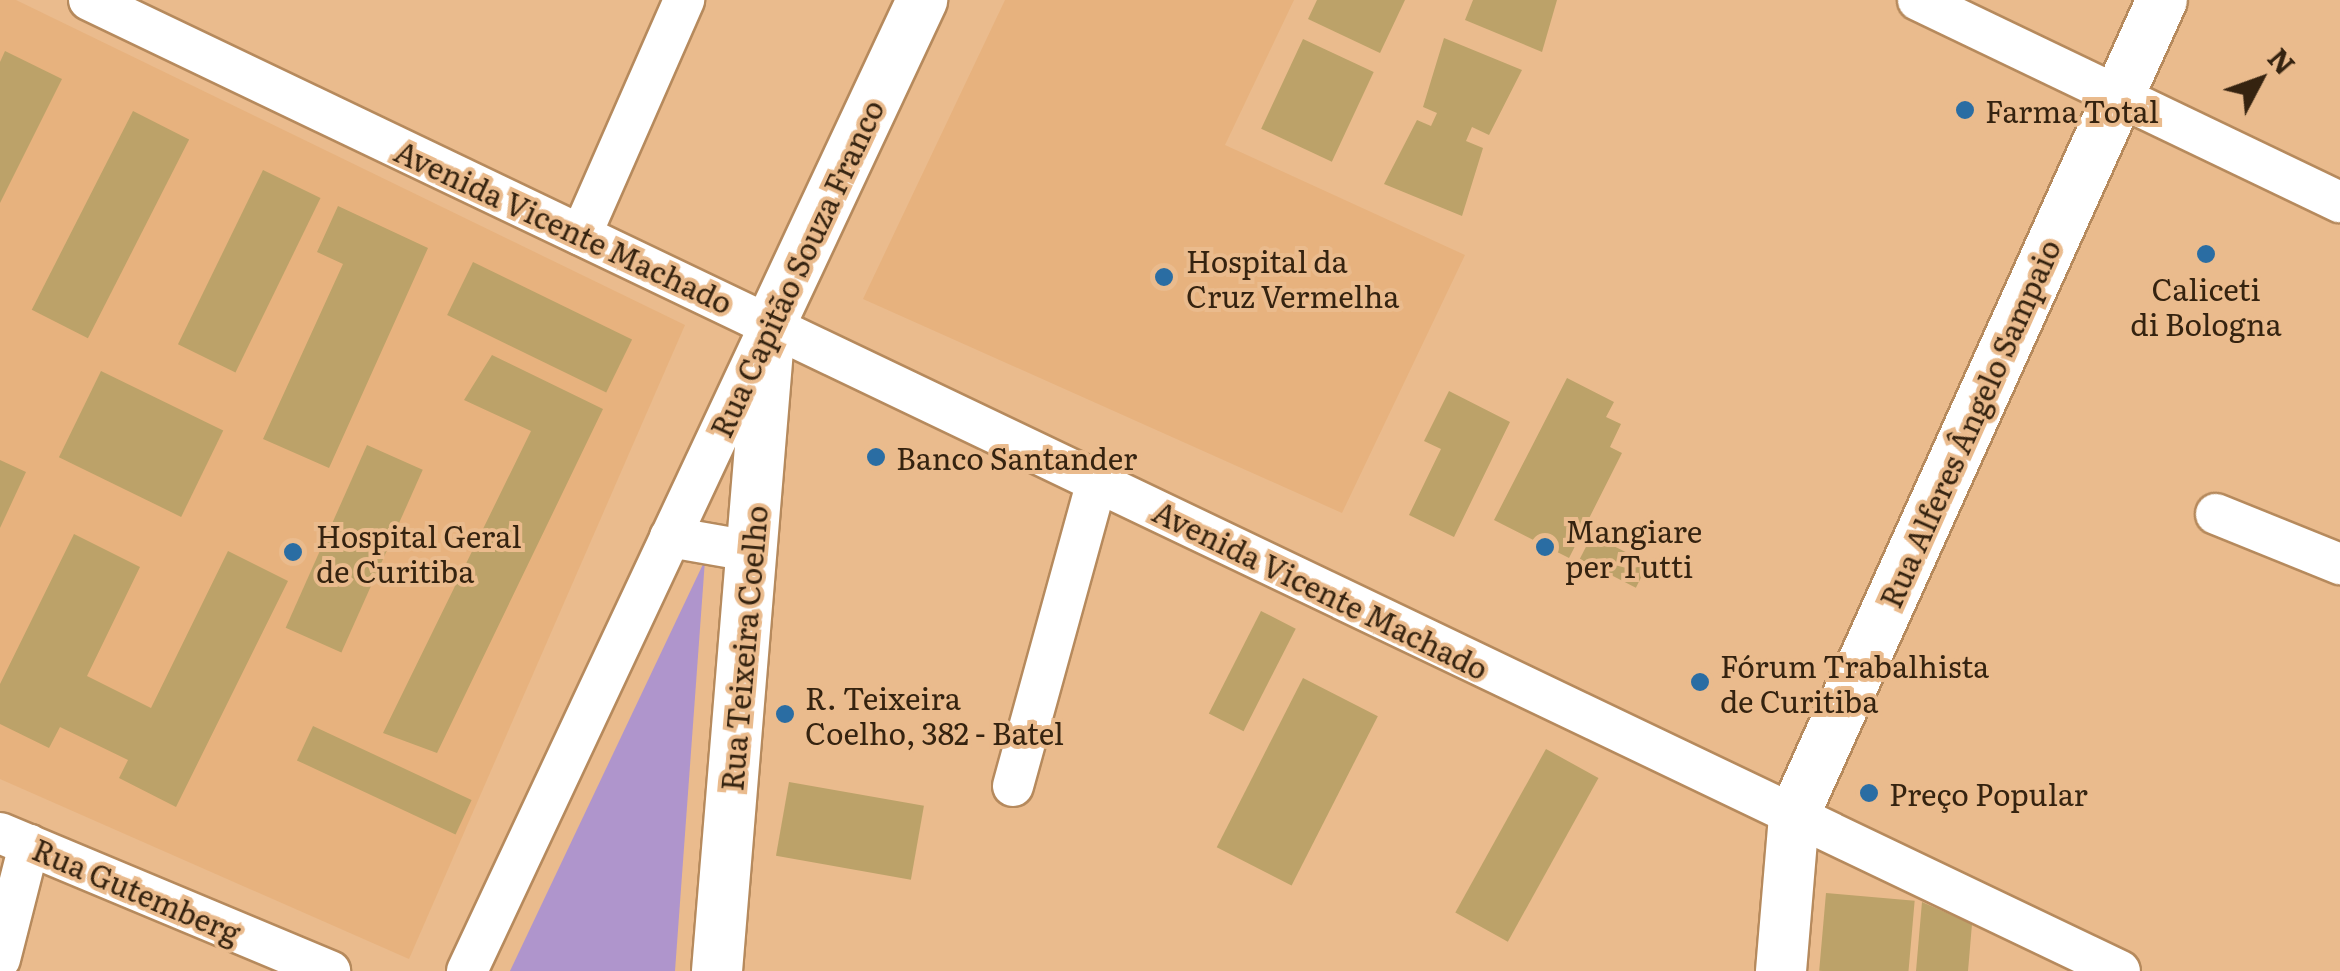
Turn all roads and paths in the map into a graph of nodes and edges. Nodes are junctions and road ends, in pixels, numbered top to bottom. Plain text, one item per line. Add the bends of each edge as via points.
1 (89, 0) edge
2 (684, 0) edge
3 (922, 0) edge
4 (1918, 0) edge
5 (2162, 0) edge
6 (2115, 94) junction
7 (2340, 202) edge
8 (581, 235) junction
9 (770, 325) junction
10 (1096, 482) junction
11 (2216, 514) dead end
12 (670, 537) junction
13 (750, 551) junction
14 (2340, 564) edge
15 (1013, 786) dead end
16 (1794, 815) junction
17 (14, 839) edge
18 (0, 959) edge
19 (330, 971) edge
20 (467, 971) edge
21 (717, 971) edge
22 (1781, 971) edge
23 (2120, 971) edge

1 - 8 street, Avenida Vicente Machado
2 - 8 street
3 - 9 main road, Rua Capitão Souza Franco
4 - 6 street
5 - 6 main road, Rua Alferes Ângelo Sampaio
6 - 7 street
6 - 16 main road, Rua Alferes Ângelo Sampaio
8 - 9 street, Avenida Vicente Machado
9 - 10 street, Avenida Vicente Machado
9 - 12 street, Rua Capitão Souza Franco
9 - 13 main road, Rua Teixeira Coelho
10 - 15 street
10 - 16 street, Avenida Vicente Machado
11 - 14 street
12 - 13 street
12 - 20 street, Rua Capitão Souza Franco
13 - 21 main road, Rua Teixeira Coelho
16 - 22 main road, Rua Alferes Ângelo Sampaio
16 - 23 street, Avenida Vicente Machado
17 - 18 street
17 - 19 street, Rua Gutemberg

